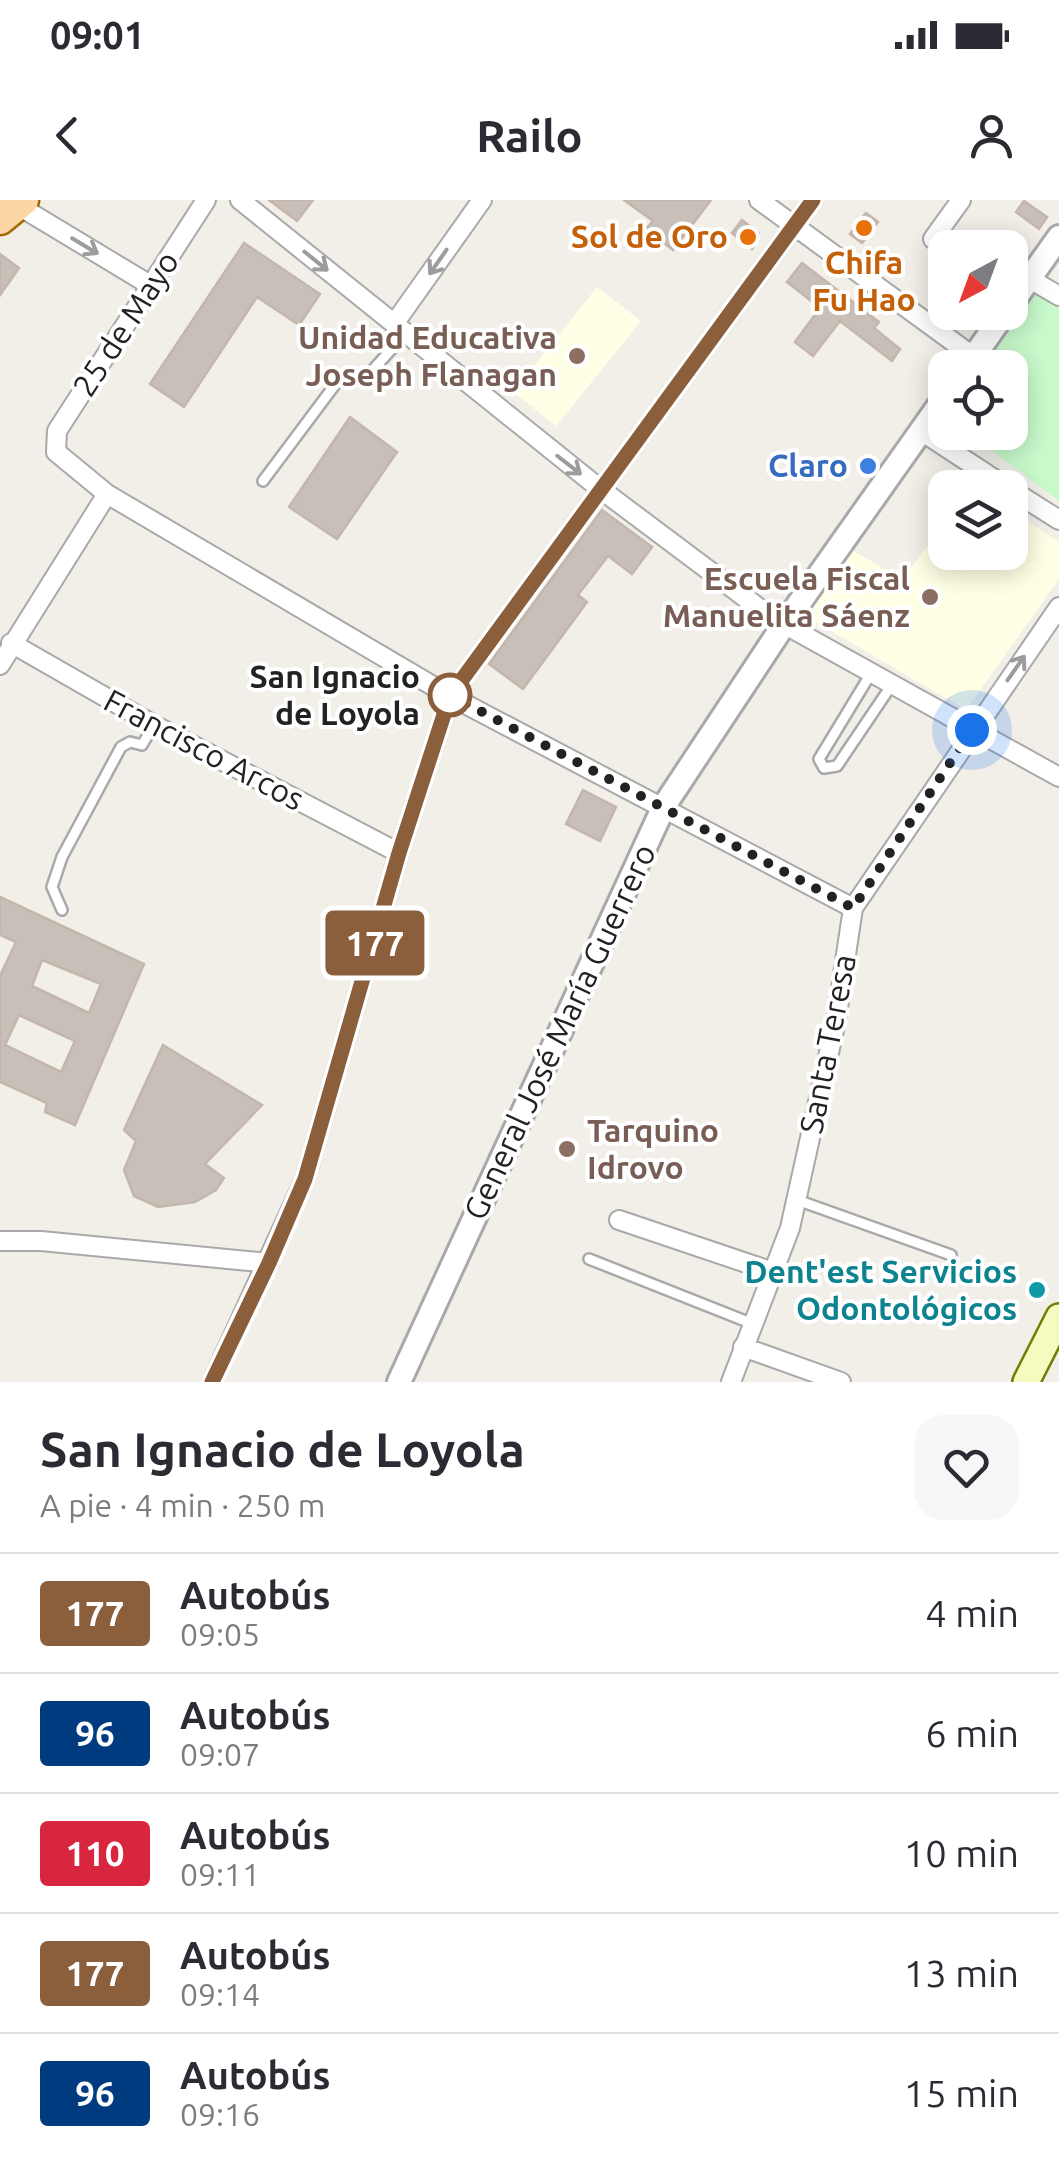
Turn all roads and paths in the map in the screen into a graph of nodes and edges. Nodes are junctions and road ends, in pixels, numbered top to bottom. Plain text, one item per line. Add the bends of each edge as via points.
1 (206, 200) edge
2 (240, 200) edge
3 (482, 200) edge
4 (759, 200) edge
5 (813, 200) edge
6 (961, 200) edge
7 (10, 210) edge
8 (794, 225) junction
9 (939, 230) edge
10 (1059, 237) edge
11 (1030, 278) junction
12 (1028, 281) edge
13 (150, 285) junction
14 (1059, 296) edge
15 (399, 329) junction
16 (955, 350) edge
17 (928, 420) edge
18 (921, 430) junction
19 (982, 470) edge
20 (263, 481) dead end
21 (599, 488) junction
22 (107, 494) junction
23 (1028, 500) edge
24 (1059, 520) edge
25 (1059, 607) edge
26 (783, 626) junction
27 (11, 643) junction
28 (0, 665) edge
29 (870, 675) junction
30 (891, 686) junction
31 (450, 696) junction
32 (154, 726) junction
33 (972, 730) junction
34 (1059, 777) edge
35 (664, 806) junction
36 (399, 853) junction
37 (853, 908) junction
38 (62, 910) dead end
39 (797, 1200) junction
40 (619, 1220) dead end
41 (0, 1241) edge
42 (951, 1255) dead end
43 (588, 1259) dead end
44 (269, 1263) junction
45 (773, 1272) junction
46 (1059, 1317) edge
47 (753, 1324) junction
48 (744, 1346) junction
49 (212, 1382) edge
50 (399, 1382) edge
51 (731, 1382) edge
52 (841, 1382) edge
53 (1026, 1382) edge

1 - 13 street, 25 de Mayo
2 -> 15 street
3 -> 15 street
4 - 8 street
5 - 8 street
6 - 9 street
7 -> 13 street
8 - 16 street
8 - 21 street
10 - 11 street
11 - 12 street
11 - 14 street
13 - 22 street, 25 de Mayo via 57,431 56,452
15 - 20 lane via 371,372 337,382
15 -> 21 street
17 - 18 street, General José María Guerrero
18 - 19 street
18 - 26 street, General José María Guerrero
21 - 26 street
21 - 31 street
22 - 27 street
22 - 31 street
23 - 24 street
33 -> 25 street, Santa Teresa
26 - 29 street
26 - 35 street, General José María Guerrero
27 - 28 street
27 - 32 street, Francisco Arcos
29 - 30 street
29 - 30 lane via 818,759 824,768 837,766
30 - 33 street
31 - 35 street
31 - 36 street
32 - 36 street, Francisco Arcos
32 - 38 lane via 142,745 121,747 62,857 52,887
33 - 34 street
33 - 37 street, Santa Teresa
35 - 37 street
35 - 50 street, General José María Guerrero
36 - 44 street via 305,1179
37 - 39 street, Santa Teresa
39 - 42 lane
39 - 45 street, Santa Teresa
40 - 45 street
41 - 44 street
43 - 47 lane
44 - 49 street
45 - 47 street, Santa Teresa
46 - 53 main road
47 - 48 street, Santa Teresa
48 - 51 street, Santa Teresa
48 - 52 street

